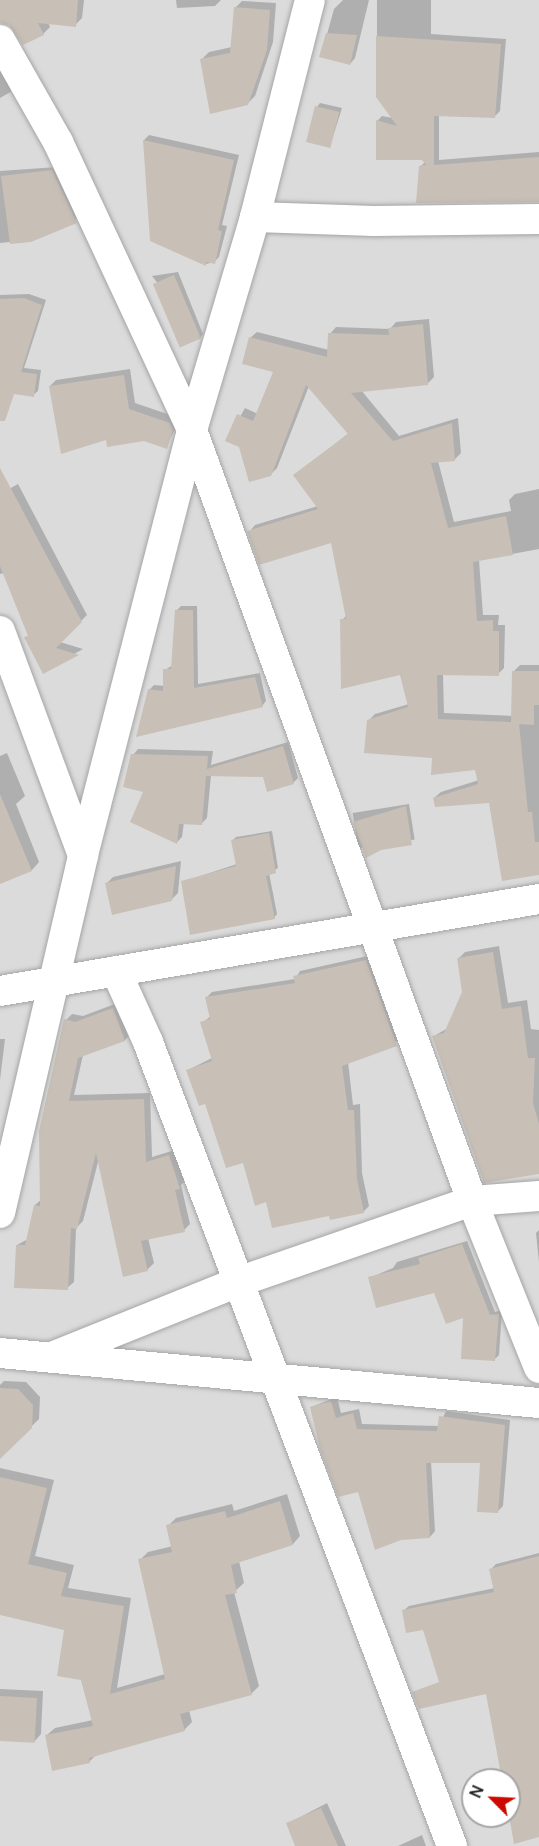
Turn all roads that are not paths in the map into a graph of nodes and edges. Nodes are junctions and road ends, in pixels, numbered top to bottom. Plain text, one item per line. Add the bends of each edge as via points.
1 (310, 0) edge
2 (0, 40) edge
3 (255, 217) junction
4 (539, 219) edge
5 (192, 430) junction
6 (0, 631) edge
7 (83, 855) junction
8 (539, 899) edge
9 (376, 928) junction
10 (116, 971) junction
11 (54, 982) junction
12 (0, 991) edge
13 (539, 1196) edge
14 (472, 1201) junction
15 (0, 1213) edge
16 (238, 1282) junction
17 (0, 1353) edge
18 (49, 1358) junction
19 (539, 1368) edge
20 (277, 1381) junction
21 (539, 1403) edge
22 (452, 1846) edge

1 - 3 street
2 - 5 street via 58,142
3 - 4 street via 374,221
3 - 5 street
5 - 7 street
5 - 9 street
6 - 7 street
7 - 11 street
8 - 9 street
9 - 10 street
9 - 14 street
10 - 11 street
10 - 16 street via 148,1042
11 - 12 street
11 - 15 street
13 - 14 street
14 - 16 street
14 - 19 street
16 - 18 street
16 - 20 street
17 - 18 street
18 - 20 street
20 - 21 street
20 - 22 street

